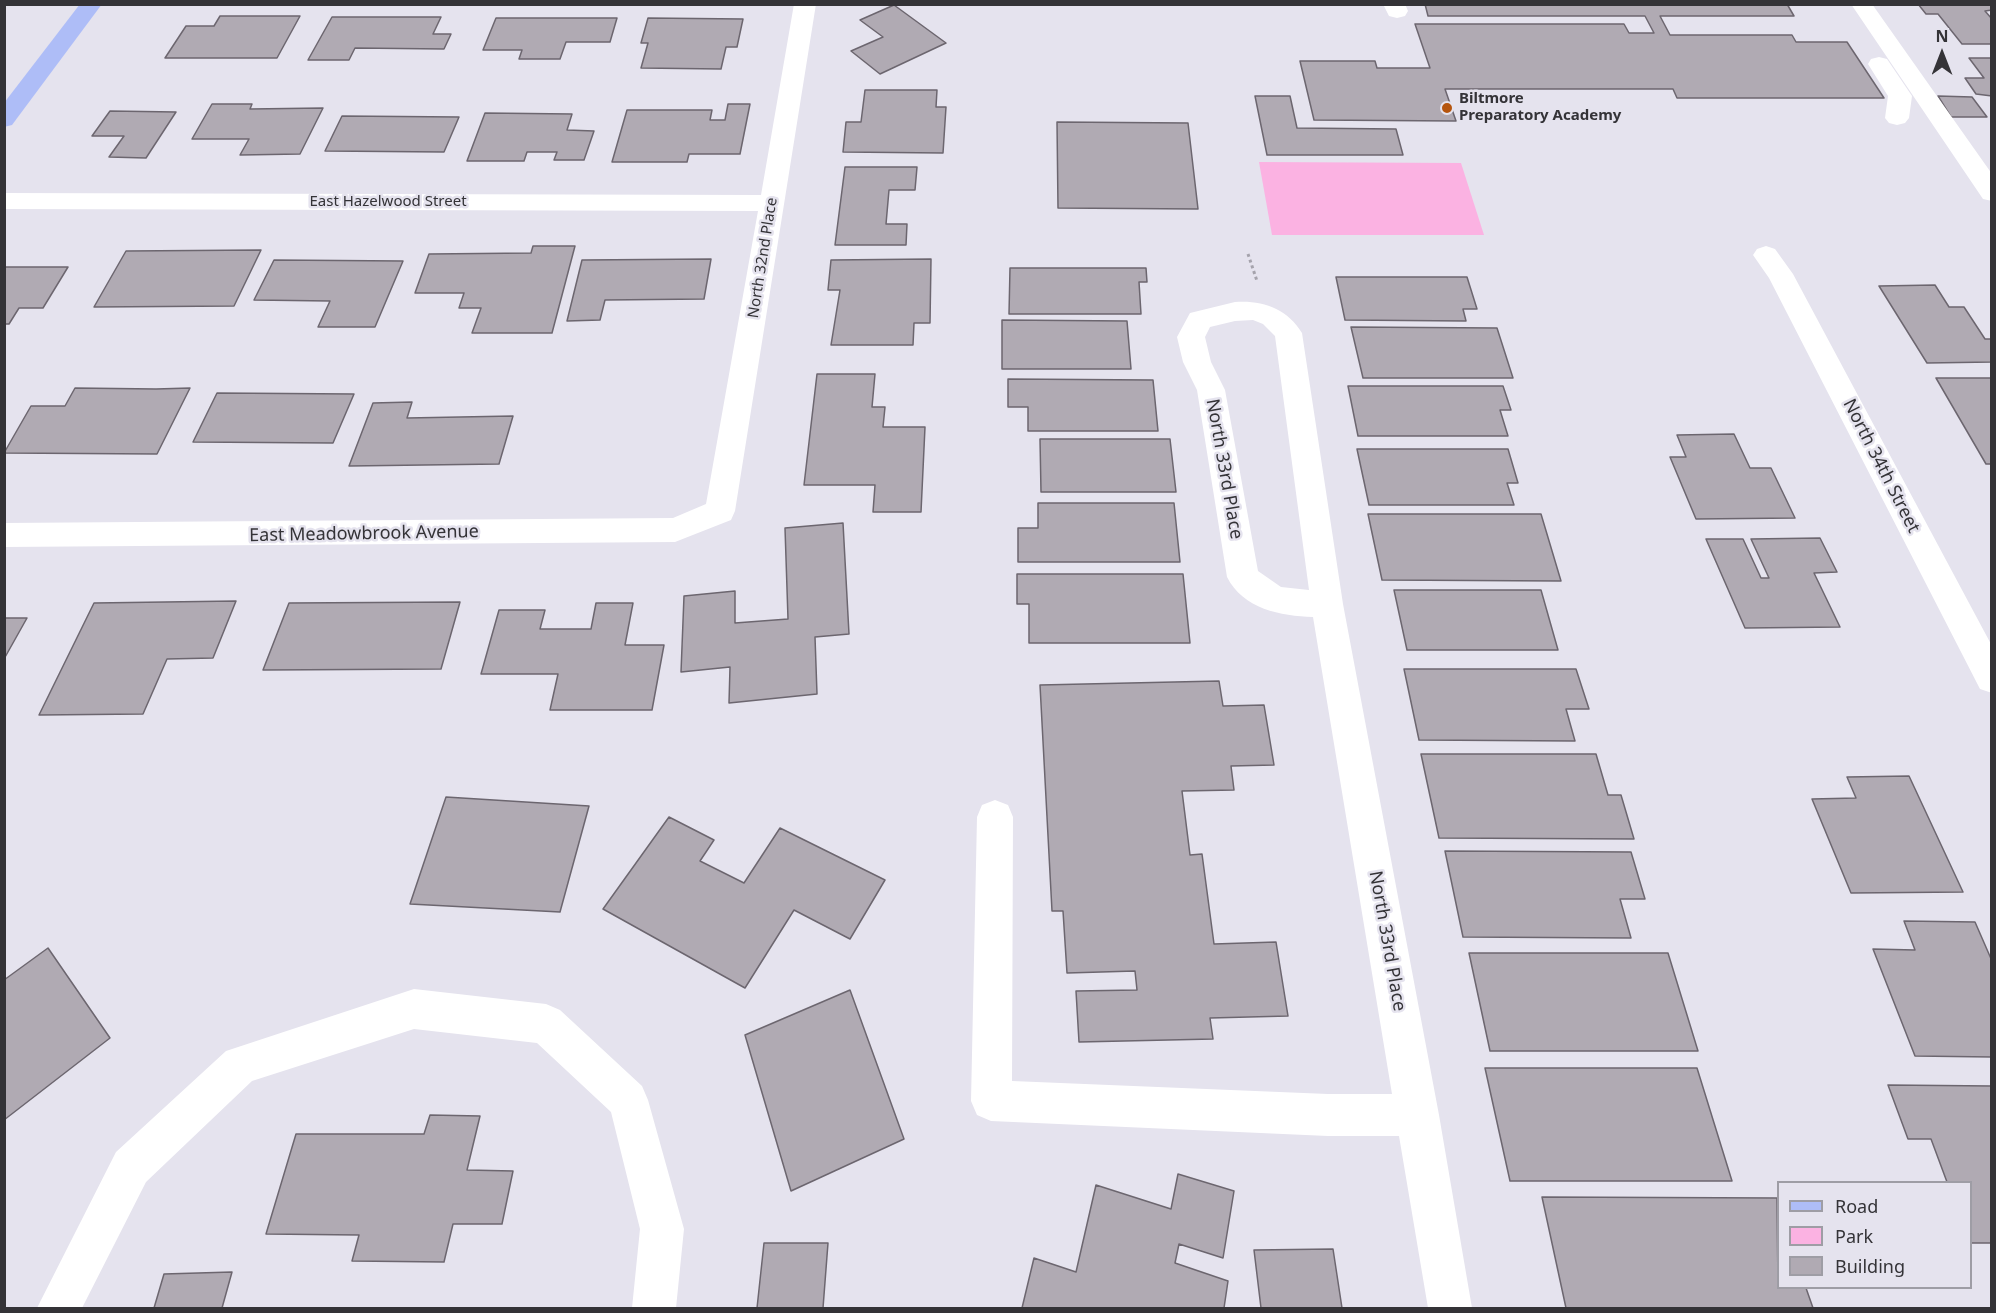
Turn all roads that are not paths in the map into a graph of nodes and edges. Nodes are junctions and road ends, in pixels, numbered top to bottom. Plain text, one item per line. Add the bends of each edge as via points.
1 (92, 4) edge
2 (805, 4) edge
3 (1840, 4) edge
4 (1861, 4) edge
5 (1897, 118) dead end
6 (4, 120) edge
7 (1992, 193) edge
8 (4, 201) edge
9 (772, 203) junction
10 (1766, 255) dead end
11 (720, 511) joint
12 (4, 535) edge
13 (1327, 604) junction
14 (1992, 679) edge
15 (995, 817) dead end
16 (1418, 1115) junction
17 (1456, 1298) edge
18 (59, 1308) edge
19 (654, 1308) edge

1 - 6 main road
2 - 9 street, North 32nd Place
3 - 5 street via 1900,96
4 - 7 street
8 - 9 street, East Hazelwood Street
9 - 11 street, North 32nd Place
10 - 14 street, North 34th Street via 1780,274
11 - 12 street, East Meadowbrook Avenue via 675,530
13 - 13 street, North 33rd Place via 1288,333 1270,316 1254,312 1225,311 1200,320 1191,337 1197,362 1211,390 1243,577 1257,592 1287,603
13 - 16 street, North 33rd Place
15 - 16 street via 991,1101
16 - 17 street, North 33rd Place
18 - 19 street via 131,1167 240,1065 414,1009 546,1024 628,1100 662,1229

